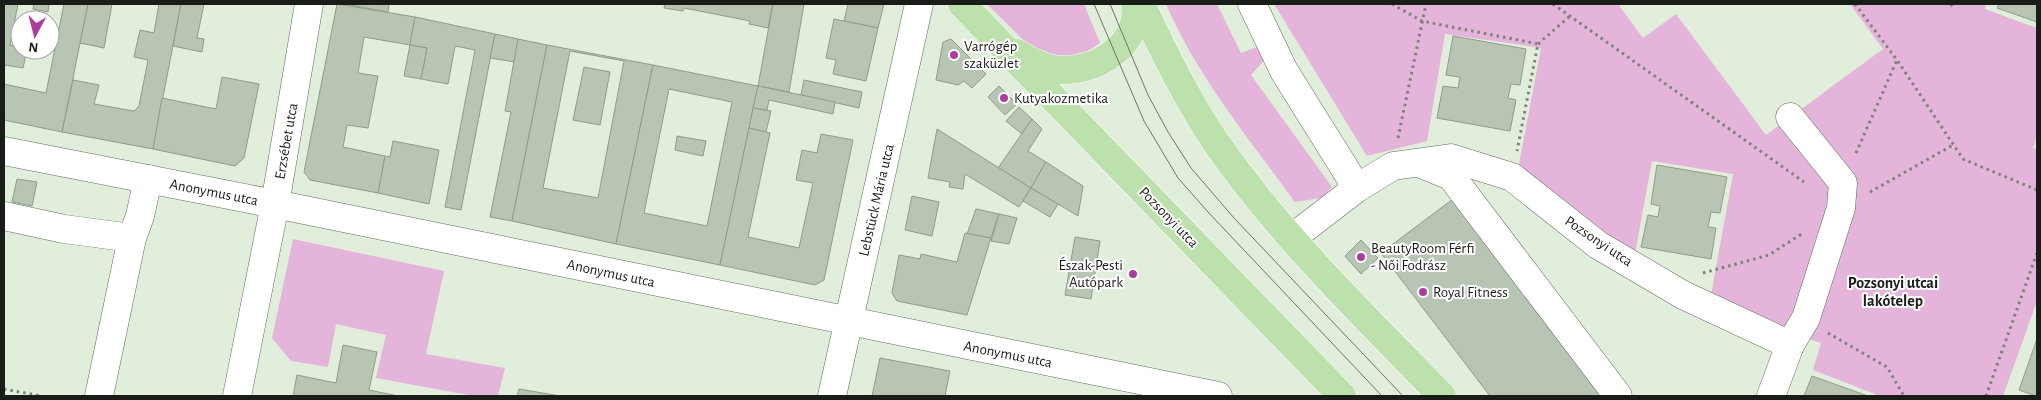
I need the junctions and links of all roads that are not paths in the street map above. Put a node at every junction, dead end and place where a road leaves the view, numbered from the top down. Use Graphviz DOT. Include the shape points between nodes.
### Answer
graph roads {
  1 [pos="310,4"];
  2 [pos="919,4"];
  3 [pos="962,4"];
  4 [pos="1135,4"];
  5 [pos="1141,4"];
  6 [pos="1252,4"];
  7 [pos="995,38"];
  8 [pos="1790,117"];
  9 [pos="4,151"];
  10 [pos="1405,164"];
  11 [pos="148,179"];
  12 [pos="1356,188"];
  13 [pos="275,204"];
  14 [pos="4,216"];
  15 [pos="132,238"];
  16 [pos="1292,238"];
  17 [pos="848,322"];
  18 [pos="1790,345"];
  19 [pos="99,396"];
  20 [pos="237,396"];
  21 [pos="832,396"];
  22 [pos="1218,396"];
  23 [pos="1342,396"];
  24 [pos="1442,396"];
  25 [pos="1618,396"];
  26 [pos="1771,396"];
  1 -- 13 [label="street, Erzsébet utca"];
  2 -- 17 [label="street, Lebstück Mária utca"];
  3 -- 7 [label="main road, Pozsonyi utca"];
  4 -- 7 [label="main road, Pozsonyi utca" via="1135,20 1126,41 1109,56 1087,67 1061,70 1045,67"];
  5 -- 16 [label="main road" via="1164,54 1217,144"];
  6 -- 12 [label="street" via="1284,71"];
  7 -- 23 [label="main road, Pozsonyi utca"];
  8 -- 18 [label="street" via="1842,196 1806,318"];
  9 -- 11 [label="street, Anonymus utca"];
  10 -- 12 [label="street, Pozsonyi utca"];
  10 -- 18 [label="street, Pozsonyi utca" via="1451,158 1512,177 1598,245 1683,294"];
  10 -- 25 [label="street" via="1450,176"];
  11 -- 13 [label="street, Anonymus utca"];
  11 -- 15 [label="street"];
  12 -- 16 [label="street, Pozsonyi utca"];
  13 -- 17 [label="street, Anonymus utca"];
  13 -- 20 [label="street, Erzsébet utca"];
  14 -- 15 [label="street" via="64,229"];
  15 -- 19 [label="street"];
  16 -- 24 [label="main road"];
  17 -- 21 [label="street, Lebstück Mária utca"];
  17 -- 22 [label="street, Anonymus utca"];
  18 -- 26 [label="street"];
}
